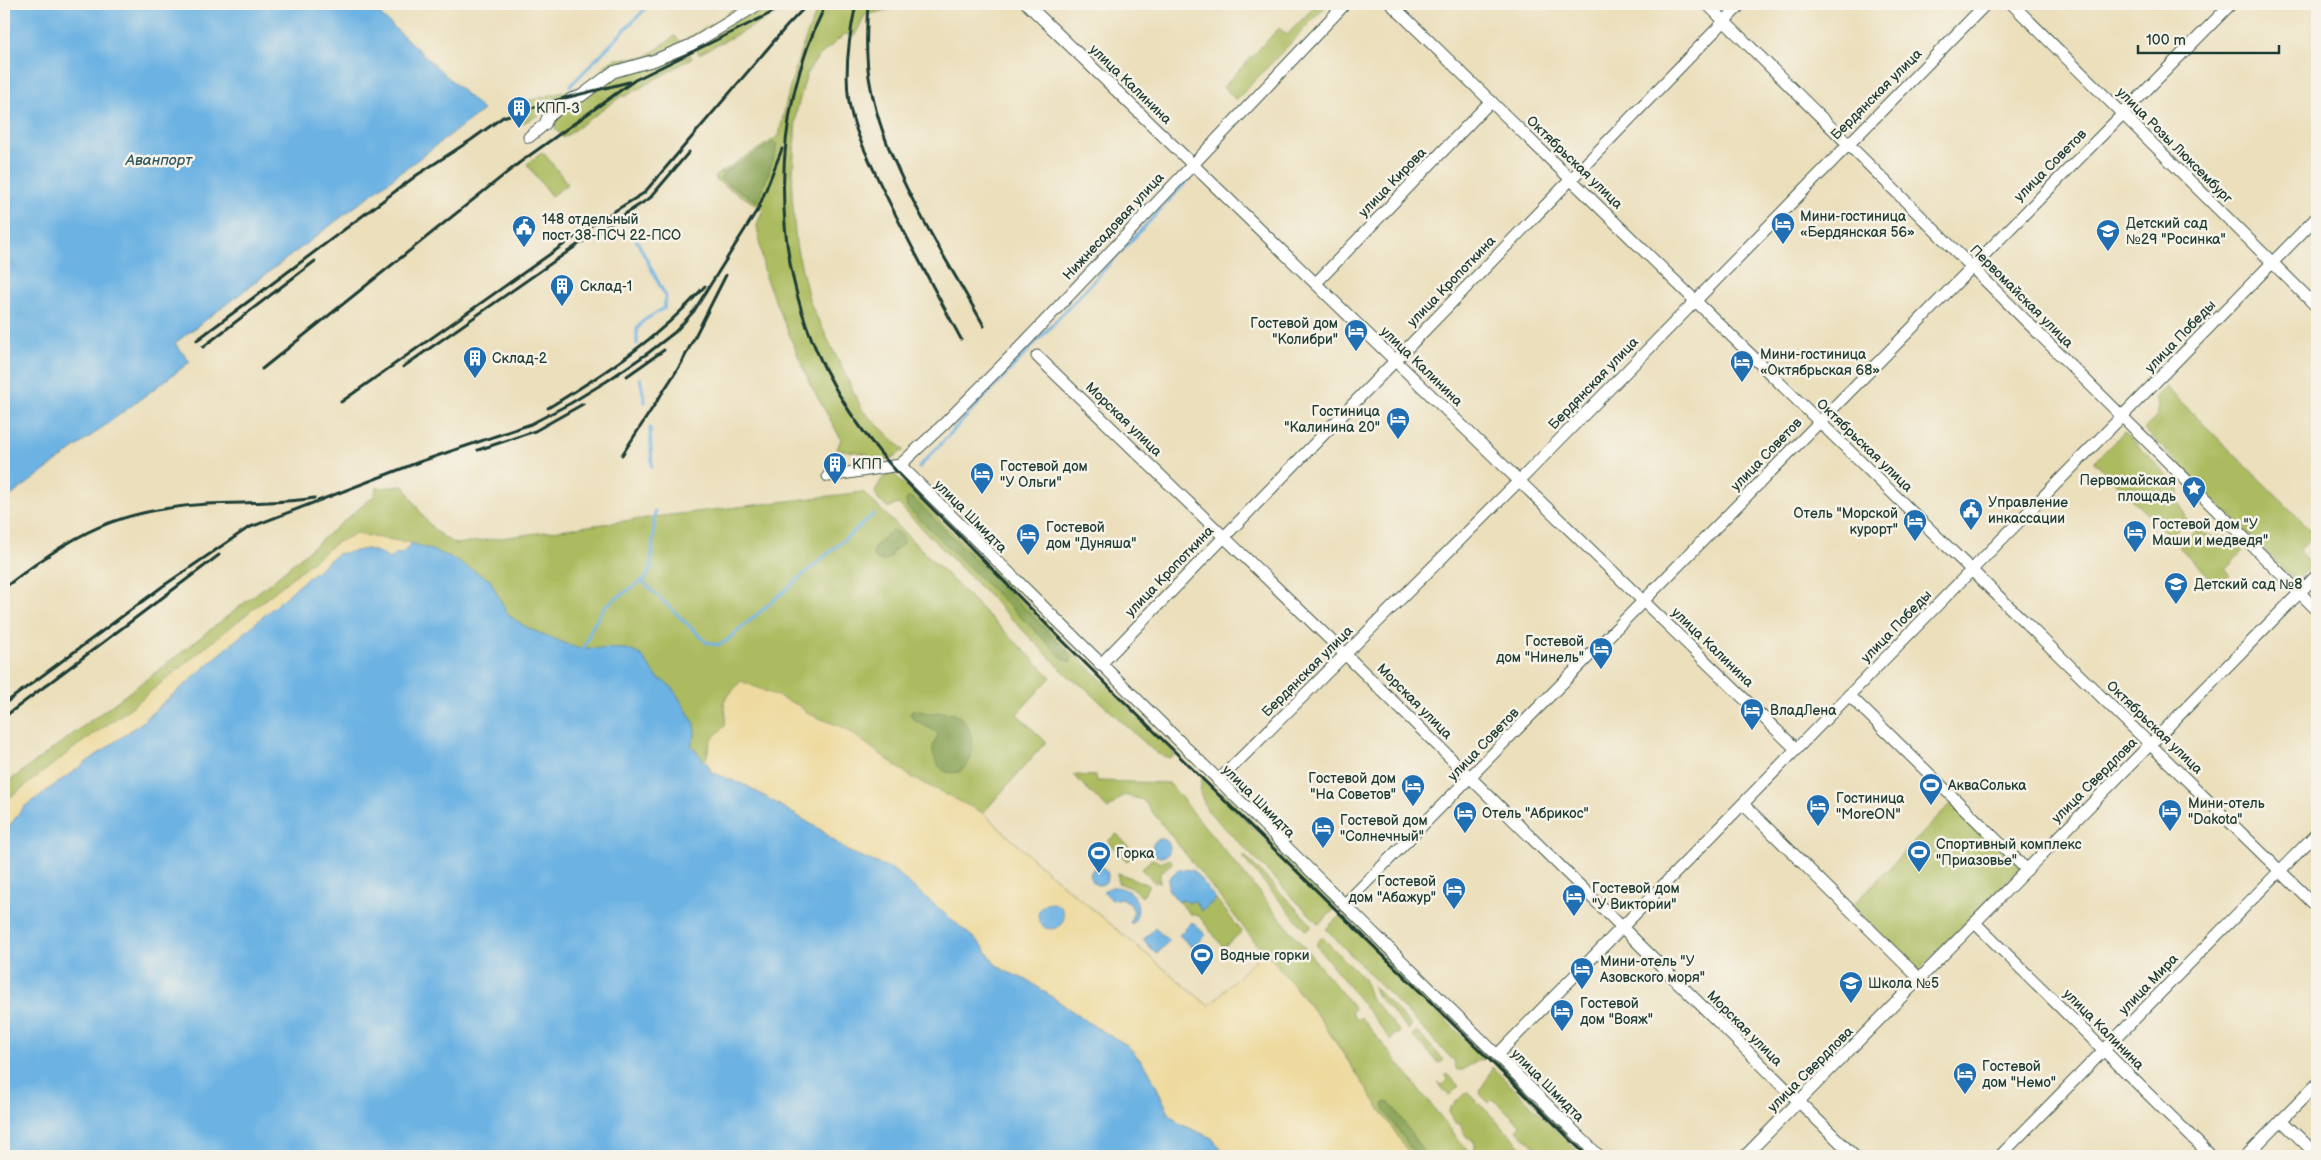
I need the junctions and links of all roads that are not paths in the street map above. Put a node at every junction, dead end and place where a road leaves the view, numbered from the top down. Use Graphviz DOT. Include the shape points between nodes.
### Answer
graph roads {
  1 [pos="759,4"];
  2 [pos="1027,4"];
  3 [pos="1345,4"];
  4 [pos="1391,4"];
  5 [pos="1707,4"];
  6 [pos="1741,4"];
  7 [pos="1986,4"];
  8 [pos="2012,4"];
  9 [pos="2231,4"];
  10 [pos="1724,21"];
  11 [pos="1491,101"];
  12 [pos="2122,114"];
  13 [pos="529,137"];
  14 [pos="1848,144"];
  15 [pos="1192,164"];
  16 [pos="1571,179"];
  17 [pos="2317,217"];
  18 [pos="2272,263"];
  19 [pos="1971,267"];
  20 [pos="1316,283"];
  21 [pos="1695,300"];
  22 [pos="2317,308"];
  23 [pos="1037,356"];
  24 [pos="1395,360"];
  25 [pos="2122,416"];
  26 [pos="1819,421"];
  27 [pos="900,465"];
  28 [pos="828,476"];
  29 [pos="1519,480"];
  30 [pos="1224,536"];
  31 [pos="1972,570"];
  32 [pos="2317,575"];
  33 [pos="2300,593"];
  34 [pos="1644,601"];
  35 [pos="2317,610"];
  36 [pos="1345,654"];
  37 [pos="1100,664"];
  38 [pos="1849,695"];
  39 [pos="2151,744"];
  40 [pos="1796,749"];
  41 [pos="1471,778"];
  42 [pos="1218,781"];
  43 [pos="1743,804"];
  44 [pos="2317,833"];
  45 [pos="2027,870"];
  46 [pos="2280,871"];
  47 [pos="1344,905"];
  48 [pos="2317,907"];
  49 [pos="1975,923"];
  50 [pos="1622,927"];
  51 [pos="1920,979"];
  52 [pos="2104,1050"];
  53 [pos="1496,1055"];
  54 [pos="2317,1084"];
  55 [pos="1798,1102"];
  56 [pos="2281,1120"];
  57 [pos="1599,1156"];
  58 [pos="1745,1156"];
  59 [pos="1854,1156"];
  60 [pos="2000,1156"];
  61 [pos="2211,1156"];
  62 [pos="2246,1156"];
  63 [pos="2317,1156"];
  1 -- 13 [label="street" via="691,45 613,72 548,117 545,124"];
  2 -- 15 [label="street, улица Калинина"];
  3 -- 15 [label="street, Нижнесадовая улица"];
  4 -- 11 [label="street, Октябрьская улица"];
  5 -- 10 [label="street, Первомайская улица"];
  6 -- 10 [label="street, улица Кропоткина"];
  7 -- 14 [label="street, Бердянская улица"];
  8 -- 12 [label="street, улица Розы Люксембург"];
  9 -- 12 [label="street, улица Советов"];
  10 -- 14 [label="street, Первомайская улица"];
  10 -- 16 [label="street, улица Кропоткина"];
  11 -- 16 [label="street, Октябрьская улица"];
  11 -- 20 [label="street, улица Кирова"];
  12 -- 18 [label="street, улица Розы Люксембург"];
  12 -- 19 [label="street, улица Советов"];
  14 -- 19 [label="street, Первомайская улица"];
  14 -- 21 [label="street, Бердянская улица"];
  15 -- 20 [label="street, улица Калинина"];
  15 -- 27 [label="street, Нижнесадовая улица" via="1024,343"];
  16 -- 21 [label="street, Октябрьская улица"];
  16 -- 24 [label="street, улица Кропоткина"];
  17 -- 18 [label="street, улица Победы"];
  18 -- 22 [label="street, улица Розы Люксембург"];
  18 -- 25 [label="street, улица Победы"];
  19 -- 25 [label="street, Первомайская улица"];
  19 -- 26 [label="street, улица Советов"];
  20 -- 24 [label="street, улица Калинина"];
  21 -- 26 [label="street, Октябрьская улица"];
  21 -- 29 [label="street, Бердянская улица"];
  23 -- 30 [label="street, Морская улица"];
  24 -- 29 [label="street, улица Калинина"];
  24 -- 30 [label="street, улица Кропоткина"];
  25 -- 31 [label="street, улица Победы"];
  25 -- 33 [label="street, Первомайская улица"];
  26 -- 31 [label="street, Октябрьская улица"];
  26 -- 34 [label="street, улица Советов"];
  27 -- 28 [label="street"];
  27 -- 37 [label="street, улица Шмидта"];
  29 -- 34 [label="street, улица Калинина"];
  29 -- 36 [label="street, Бердянская улица"];
  30 -- 36 [label="street, Морская улица"];
  30 -- 37 [label="street, улица Кропоткина"];
  31 -- 38 [label="street, улица Победы"];
  31 -- 39 [label="street, Октябрьская улица"];
  32 -- 33 [label="street, улица Свердлова"];
  33 -- 35 [label="street, Первомайская улица"];
  33 -- 39 [label="street, улица Свердлова"];
  34 -- 40 [label="street, улица Калинина"];
  34 -- 41 [label="street, улица Советов"];
  36 -- 41 [label="street, Морская улица"];
  36 -- 42 [label="street, Бердянская улица"];
  37 -- 42 [label="street, улица Шмидта"];
  38 -- 40 [label="street, улица Победы"];
  38 -- 45 [label="street"];
  39 -- 45 [label="street, улица Свердлова"];
  39 -- 46 [label="street, Октябрьская улица"];
  40 -- 43 [label="street, улица Победы"];
  41 -- 47 [label="street, улица Советов"];
  41 -- 50 [label="street, Морская улица"];
  42 -- 47 [label="street, улица Шмидта"];
  43 -- 50 [label="street, улица Победы"];
  43 -- 51 [label="street"];
  44 -- 46 [label="street, улица Мира"];
  45 -- 49 [label="street, улица Свердлова"];
  46 -- 48 [label="street, Октябрьская улица"];
  46 -- 52 [label="street, улица Мира"];
  47 -- 53 [label="street, улица Шмидта"];
  49 -- 51 [label="street, улица Свердлова"];
  49 -- 52 [label="street, улица Калинина"];
  50 -- 53 [label="street, улица Победы"];
  50 -- 55 [label="street, Морская улица"];
  51 -- 55 [label="street, улица Свердлова"];
  52 -- 60 [label="street, улица Мира"];
  52 -- 61 [label="street, улица Калинина"];
  53 -- 57 [label="street, улица Шмидта"];
  54 -- 56 [label="street"];
  55 -- 58 [label="street, улица Свердлова"];
  55 -- 59 [label="street, Морская улица"];
  56 -- 62 [label="street"];
  56 -- 63 [label="street"];
}
